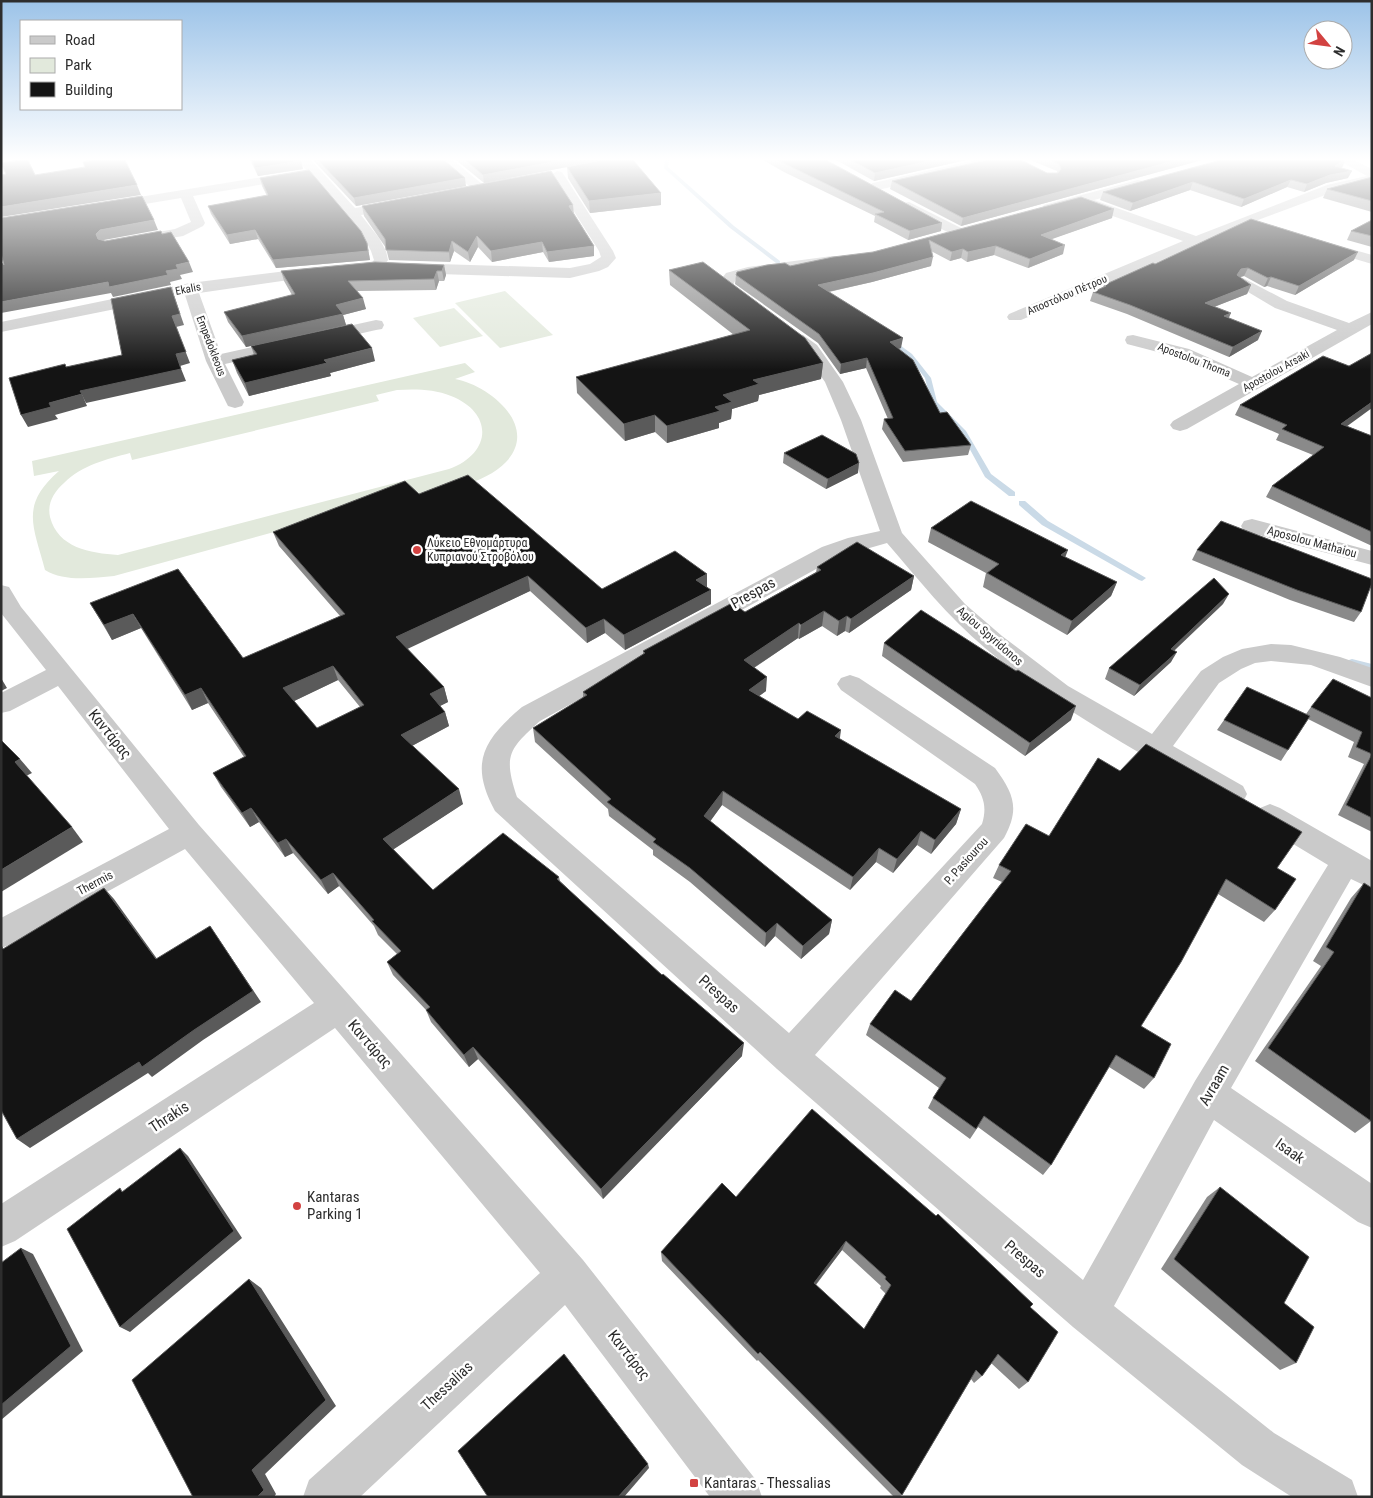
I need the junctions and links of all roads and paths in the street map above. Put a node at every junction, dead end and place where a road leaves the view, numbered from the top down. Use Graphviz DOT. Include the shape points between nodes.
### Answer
graph roads {
  1 [pos="188,230"];
  2 [pos="364,230"];
  3 [pos="591,230"];
  4 [pos="961,230"];
  5 [pos="1165,230"];
  6 [pos="1220,230"];
  7 [pos="942,237"];
  8 [pos="1194,240"];
  9 [pos="1308,240"];
  10 [pos="119,243"];
  11 [pos="842,258"];
  12 [pos="1372,260"];
  13 [pos="377,266"];
  14 [pos="359,268"];
  15 [pos="331,271"];
  16 [pos="1243,284"];
  17 [pos="190,288"];
  18 [pos="1015,317"];
  19 [pos="1372,317"];
  20 [pos="376,325"];
  21 [pos="1,327"];
  22 [pos="1350,329"];
  23 [pos="1133,340"];
  24 [pos="215,361"];
  25 [pos="1253,384"];
  26 [pos="236,402"];
  27 [pos="1180,424"];
  28 [pos="1252,526"];
  29 [pos="892,535"];
  30 [pos="1372,558"];
  31 [pos="5,606"];
  32 [pos="62,673"];
  33 [pos="1372,678"];
  34 [pos="850,684"];
  35 [pos="1,704"];
  36 [pos="1156,748"];
  37 [pos="189,833"];
  38 [pos="1359,868"];
  39 [pos="1,934"];
  40 [pos="337,1007"];
  41 [pos="790,1058"];
  42 [pos="1208,1094"];
  43 [pos="1372,1208"];
  44 [pos="1,1227"];
  45 [pos="568,1275"];
  46 [pos="1088,1312"];
  47 [pos="326,1497"];
  48 [pos="739,1497"];
  49 [pos="1335,1497"];
  1 -- 10 [label="street"];
  2 -- 13 [label="street" via="380,252 381,260"];
  3 -- 13 [label="street" via="609,258 587,270 555,273"];
  4 -- 7 [label="street" via="963,231"];
  5 -- 8 [label="street"];
  6 -- 8 [label="street, Αποστόλου Πέτρου"];
  8 -- 18 [label="street, Αποστόλου Πέτρου"];
  9 -- 12 [label="street"];
  11 -- 29 [label="street, Agiou Spyridonos" via="753,270 731,276 724,286 811,349 834,382"];
  13 -- 14 [label="street"];
  15 -- 17 [label="street, Ekalis"];
  16 -- 22 [label="street" via="1273,301"];
  17 -- 21 [label="street, Ekalis"];
  17 -- 24 [label="street, Empedokleous"];
  19 -- 22 [label="street, Apostolou Arsaki"];
  20 -- 24 [label="street"];
  22 -- 25 [label="street, Apostolou Arsaki"];
  23 -- 25 [label="street, Apostolou Thoma" via="1182,354"];
  24 -- 26 [label="street, Empedokleous"];
  25 -- 27 [label="street, Apostolou Arsaki"];
  28 -- 30 [label="street, Aposolou Mathaiou"];
  29 -- 36 [label="street, Agiou Spyridonos" via="956,609 993,642 1059,692"];
  29 -- 41 [label="street, Prespas" via="830,552 531,714 499,745 496,752 495,775 505,804"];
  31 -- 32 [label="street, Καντάρας"];
  32 -- 35 [label="street"];
  32 -- 37 [label="street, Καντάρας"];
  33 -- 36 [label="street" via="1332,661 1302,654 1277,651 1243,657 1211,676"];
  34 -- 41 [label="street, P. Pasiourou" via="985,776 996,790 1000,802 999,818 994,830"];
  36 -- 38 [label="street, Agiou Spyridonos"];
  37 -- 39 [label="street, Thermis"];
  37 -- 40 [label="street, Καντάρας"];
  38 -- 42 [label="street, Avraam"];
  40 -- 44 [label="street, Thrakis"];
  40 -- 45 [label="street, Καντάρας"];
  41 -- 46 [label="street, Prespas"];
  42 -- 43 [label="street, Isaak"];
  42 -- 46 [label="street, Avraam"];
  45 -- 47 [label="street, Thessalias"];
  45 -- 48 [label="street, Καντάρας"];
  46 -- 49 [label="street, Prespas" via="1258,1449"];
}
